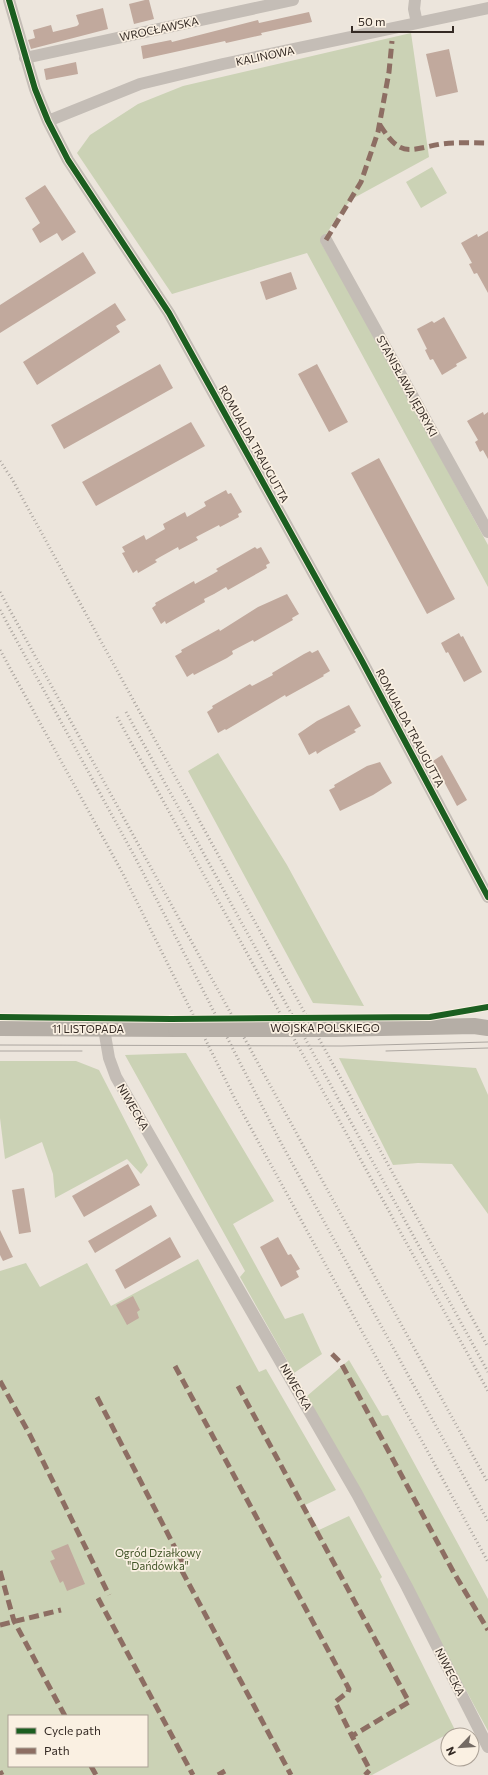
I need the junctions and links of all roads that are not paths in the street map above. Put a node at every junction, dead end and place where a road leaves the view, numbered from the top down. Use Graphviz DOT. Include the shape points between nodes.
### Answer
graph roads {
  1 [pos="9,0"];
  2 [pos="294,0"];
  3 [pos="415,0"];
  4 [pos="488,8"];
  5 [pos="417,23"];
  6 [pos="25,58"];
  7 [pos="48,121"];
  8 [pos="326,240"];
  9 [pos="488,532"];
  10 [pos="488,897"];
  11 [pos="483,1024"];
  12 [pos="0,1028"];
  13 [pos="104,1029"];
  14 [pos="176,1029"];
  15 [pos="488,1747"];
  1 -- 6 [label="street, ROMUALDA TRAUGUTTA"];
  2 -- 6 [label="street, WROCŁAWSKA"];
  3 -- 5 [label="street"];
  4 -- 5 [label="street, KALINOWA"];
  5 -- 7 [label="street, KALINOWA" via="140,84"];
  6 -- 7 [label="street, ROMUALDA TRAUGUTTA"];
  7 -- 10 [label="street, ROMUALDA TRAUGUTTA" via="68,160 169,313 362,661"];
  8 -- 9 [label="street, STANISŁAWA JĘDRYKI"];
  11 -- 14 [label="main road, WOJSKA POLSKIEGO, bridge" via="334,1029"];
  12 -- 13 [label="main road, 11 LISTOPADA"];
  13 -- 14 [label="main road, 11 LISTOPADA"];
  13 -- 15 [label="street, NIWECKA" via="109,1058 116,1077 357,1494 408,1587"];
}
